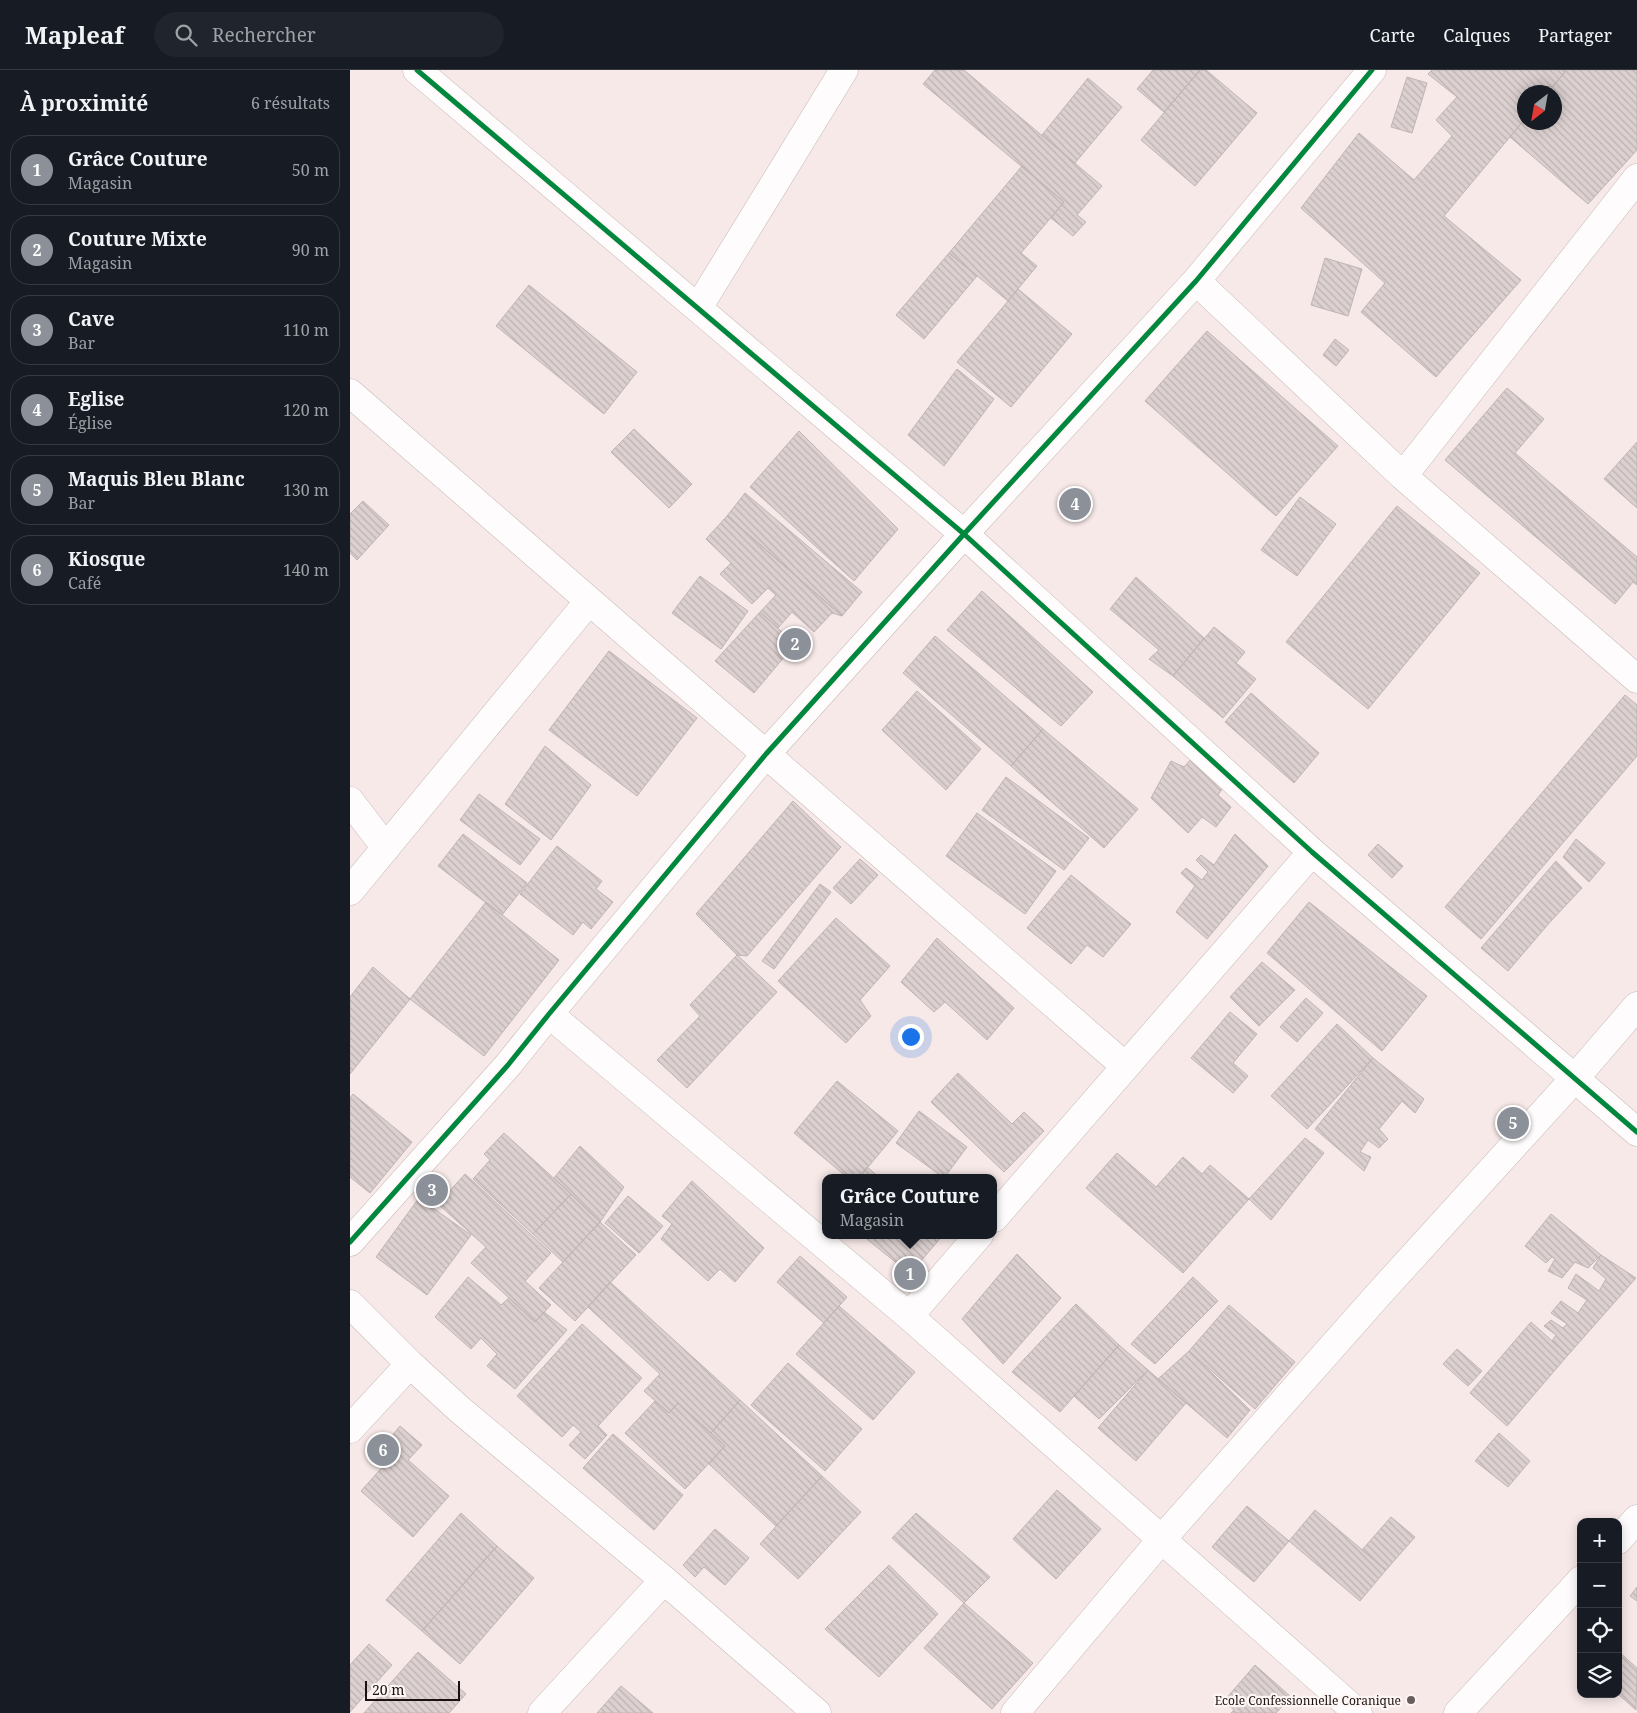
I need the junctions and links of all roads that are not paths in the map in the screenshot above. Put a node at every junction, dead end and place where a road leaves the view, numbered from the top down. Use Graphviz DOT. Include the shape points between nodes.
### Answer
graph roads {
  1 [pos="417,70"];
  2 [pos="844,70"];
  3 [pos="1372,70"];
  4 [pos="1637,178"];
  5 [pos="1196,281"];
  6 [pos="698,308"];
  7 [pos="350,393"];
  8 [pos="1403,476"];
  9 [pos="964,534"];
  10 [pos="589,601"];
  11 [pos="1637,679"];
  12 [pos="766,754"];
  13 [pos="350,801"];
  14 [pos="386,848"];
  15 [pos="1312,852"];
  16 [pos="350,891"];
  17 [pos="1637,1006"];
  18 [pos="549,1014"];
  19 [pos="1125,1066"];
  20 [pos="1574,1078"];
  21 [pos="1637,1132"];
  22 [pos="997,1215"];
  23 [pos="976,1239"];
  24 [pos="350,1242"];
  25 [pos="350,1304"];
  26 [pos="910,1316"];
  27 [pos="410,1364"];
  28 [pos="350,1429"];
  29 [pos="1637,1520"];
  30 [pos="1622,1536"];
  31 [pos="1161,1540"];
  32 [pos="664,1580"];
  33 [pos="1577,1584"];
  34 [pos="542,1713"];
  35 [pos="817,1713"];
  36 [pos="1015,1713"];
  37 [pos="1358,1713"];
  38 [pos="1458,1713"];
  1 -- 6 [label="street"];
  2 -- 6 [label="street"];
  3 -- 5 [label="street"];
  4 -- 8 [label="street"];
  5 -- 8 [label="street"];
  5 -- 9 [label="street"];
  6 -- 9 [label="street"];
  7 -- 10 [label="street"];
  8 -- 11 [label="street"];
  9 -- 12 [label="street"];
  9 -- 15 [label="street"];
  10 -- 12 [label="street"];
  10 -- 14 [label="street"];
  12 -- 18 [label="street"];
  12 -- 19 [label="street"];
  13 -- 14 [label="street"];
  14 -- 16 [label="street"];
  15 -- 19 [label="street"];
  15 -- 20 [label="street"];
  17 -- 20 [label="street"];
  18 -- 24 [label="street" via="508,1065"];
  18 -- 26 [label="street"];
  19 -- 22 [label="street"];
  20 -- 21 [label="street"];
  20 -- 31 [label="street"];
  23 -- 26 [label="street"];
  25 -- 27 [label="street"];
  26 -- 31 [label="street"];
  27 -- 28 [label="street"];
  27 -- 32 [label="street" via="459,1409"];
  29 -- 30 [label="street"];
  31 -- 36 [label="street"];
  31 -- 37 [label="street"];
  32 -- 34 [label="street"];
  32 -- 35 [label="street"];
  33 -- 38 [label="street"];
}
